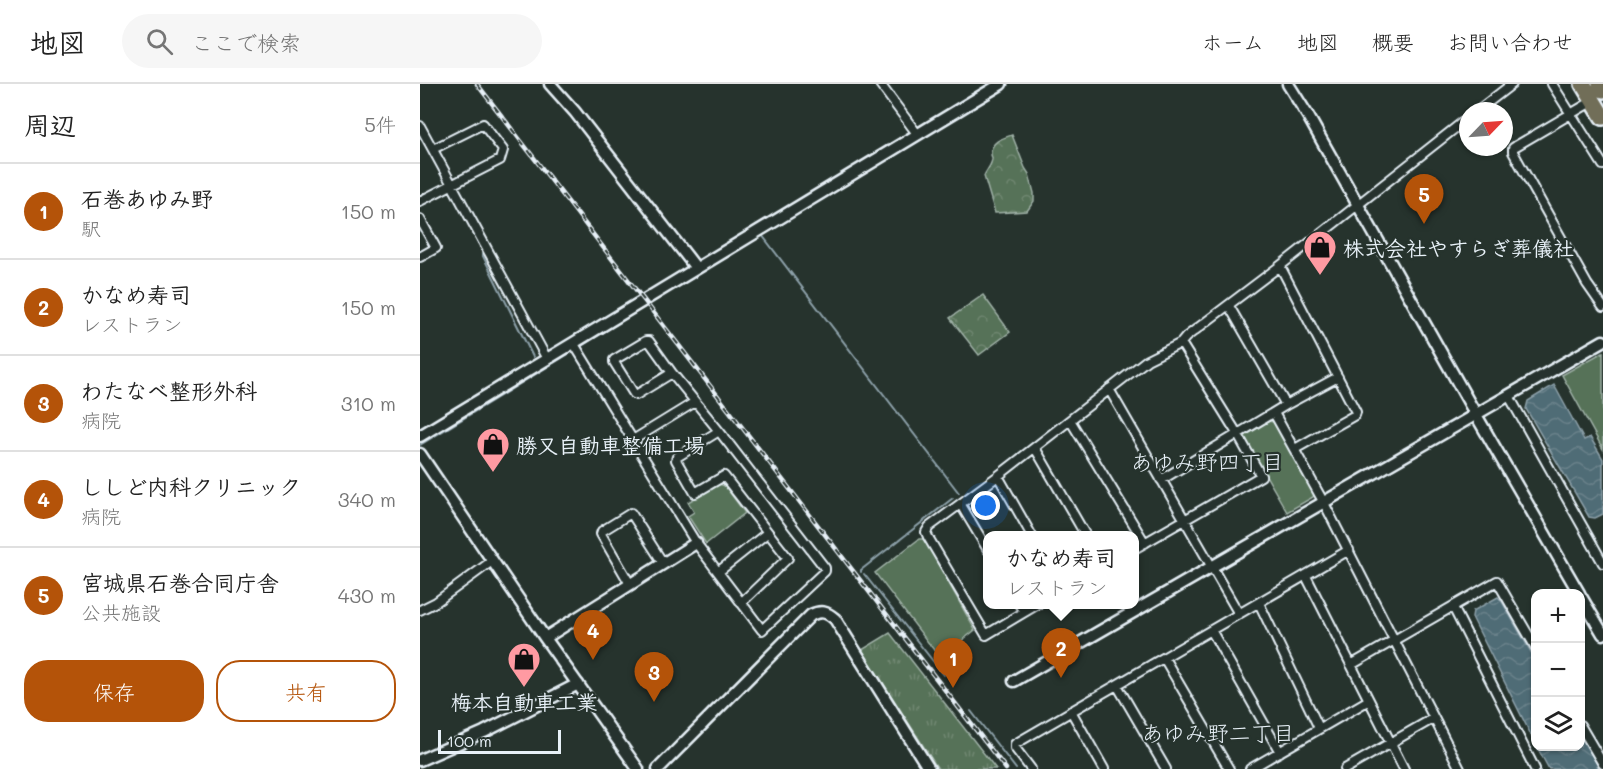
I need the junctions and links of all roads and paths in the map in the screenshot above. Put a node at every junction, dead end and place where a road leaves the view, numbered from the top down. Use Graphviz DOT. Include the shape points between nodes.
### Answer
graph roads {
  1 [pos="550,84"];
  2 [pos="880,84"];
  3 [pos="1001,84"];
  4 [pos="1288,84"];
  5 [pos="1512,84"];
  6 [pos="1552,84"];
  7 [pos="1583,84"];
  8 [pos="1600,84"];
  9 [pos="1603,90"];
  10 [pos="1489,102"];
  11 [pos="1586,105"];
  12 [pos="1571,114"];
  13 [pos="1603,117"];
  14 [pos="1459,125"];
  15 [pos="420,126"];
  16 [pos="918,135"];
  17 [pos="433,149"];
  18 [pos="1603,165"];
  19 [pos="452,184"];
  20 [pos="420,201"];
  21 [pos="1358,205"];
  22 [pos="420,219"];
  23 [pos="420,257"];
  24 [pos="1281,266"];
  25 [pos="696,268"];
  26 [pos="1229,306"];
  27 [pos="1603,307"];
  28 [pos="1603,341"];
  29 [pos="1181,343"];
  30 [pos="574,344"];
  31 [pos="547,359"];
  32 [pos="672,374"];
  33 [pos="1338,377"];
  34 [pos="1109,389"];
  35 [pos="1509,396"];
  36 [pos="695,402"];
  37 [pos="1286,405"];
  38 [pos="1274,413"];
  39 [pos="1476,414"];
  40 [pos="1070,420"];
  41 [pos="719,431"];
  42 [pos="1238,435"];
  43 [pos="420,436"];
  44 [pos="633,440"];
  45 [pos="1035,448"];
  46 [pos="1294,449"];
  47 [pos="420,454"];
  48 [pos="998,476"];
  49 [pos="1161,480"];
  50 [pos="1324,503"];
  51 [pos="961,505"];
  52 [pos="1185,519"];
  53 [pos="1029,531"];
  54 [pos="1083,531"];
  55 [pos="1138,531"];
  56 [pos="767,533"];
  57 [pos="1139,533"];
  58 [pos="696,543"];
  59 [pos="983,543"];
  60 [pos="1145,543"];
  61 [pos="1139,546"];
  62 [pos="1349,550"];
  63 [pos="492,561"];
  64 [pos="663,563"];
  65 [pos="1603,563"];
  66 [pos="1212,567"];
  67 [pos="718,572"];
  68 [pos="1306,576"];
  69 [pos="630,584"];
  70 [pos="1577,589"];
  71 [pos="741,603"];
  72 [pos="1259,603"];
  73 [pos="1585,603"];
  74 [pos="1453,607"];
  75 [pos="1022,609"];
  76 [pos="1029,609"];
  77 [pos="420,610"];
  78 [pos="1024,612"];
  79 [pos="1239,614"];
  80 [pos="1211,630"];
  81 [pos="1603,634"];
  82 [pos="545,638"];
  83 [pos="1395,640"];
  84 [pos="1533,643"];
  85 [pos="1164,658"];
  86 [pos="1351,665"];
  87 [pos="1014,681"];
  88 [pos="578,684"];
  89 [pos="1117,685"];
  90 [pos="1369,700"];
  91 [pos="1071,711"];
  92 [pos="1434,718"];
  93 [pos="1319,728"];
  94 [pos="1585,732"];
  95 [pos="1390,743"];
  96 [pos="1280,752"];
  97 [pos="420,760"];
  98 [pos="1603,764"];
  99 [pos="638,769"];
  100 [pos="658,769"];
  101 [pos="929,769"];
  102 [pos="1031,769"];
  103 [pos="1104,769"];
  104 [pos="1166,769"];
  105 [pos="1228,769"];
  106 [pos="1250,769"];
  107 [pos="1345,769"];
  108 [pos="1404,769"];
  109 [pos="1460,769"];
  110 [pos="1535,769"];
  1 -- 25 [label="street"];
  2 -- 16 [label="street"];
  3 -- 16 [label="street"];
  4 -- 21 [label="street"];
  5 -- 10 [label="street"];
  6 -- 12 [label="street"];
  7 -- 13 [label="highway"];
  8 -- 9 [label="highway"];
  11 -- 12 [label="street"];
  12 -- 18 [label="street"];
  12 -- 27 [label="street" via="1516,146 1513,152"];
  14 -- 21 [label="street"];
  15 -- 17 [label="street"];
  16 -- 25 [label="street"];
  17 -- 19 [label="street"];
  17 -- 19 [label="street" via="483,124 503,150 500,160"];
  19 -- 20 [label="street"];
  19 -- 31 [label="street"];
  21 -- 24 [label="street"];
  21 -- 39 [label="street"];
  22 -- 23 [label="street" via="436,248"];
  24 -- 26 [label="street"];
  24 -- 33 [label="street"];
  25 -- 30 [label="street"];
  26 -- 29 [label="street"];
  26 -- 37 [label="street"];
  28 -- 35 [label="street"];
  29 -- 34 [label="street" via="1147,360"];
  29 -- 42 [label="street"];
  30 -- 31 [label="street"];
  30 -- 44 [label="street"];
  31 -- 43 [label="street"];
  32 -- 32 [label="street" via="649,341 614,360 636,395"];
  32 -- 36 [label="street"];
  33 -- 37 [label="street"];
  33 -- 46 [label="street" via="1356,412"];
  34 -- 40 [label="street"];
  34 -- 49 [label="street"];
  35 -- 39 [label="street"];
  35 -- 65 [label="street"];
  36 -- 41 [label="street"];
  36 -- 44 [label="street"];
  37 -- 38 [label="street"];
  38 -- 42 [label="street"];
  38 -- 46 [label="street"];
  39 -- 50 [label="street"];
  39 -- 70 [label="street"];
  40 -- 45 [label="street"];
  40 -- 55 [label="street"];
  41 -- 56 [label="street" via="676,460 695,492 724,476"];
  41 -- 71 [label="street" via="825,568 762,630"];
  42 -- 49 [label="street"];
  42 -- 52 [label="street" via="1261,476"];
  44 -- 58 [label="street"];
  45 -- 48 [label="street"];
  45 -- 54 [label="street"];
  46 -- 50 [label="street"];
  47 -- 63 [label="street"];
  48 -- 51 [label="street"];
  48 -- 53 [label="street"];
  49 -- 52 [label="street"];
  50 -- 62 [label="street"];
  50 -- 66 [label="street"];
  51 -- 59 [label="street"];
  51 -- 78 [label="street" via="929,527 926,532 934,547 986,634"];
  52 -- 60 [label="street"];
  52 -- 66 [label="street"];
  56 -- 67 [label="street"];
  56 -- 71 [label="street" via="788,558"];
  57 -- 60 [label="street"];
  58 -- 64 [label="street"];
  58 -- 67 [label="street"];
  60 -- 61 [label="street"];
  62 -- 68 [label="street"];
  62 -- 83 [label="street"];
  63 -- 77 [label="street"];
  63 -- 82 [label="street"];
  64 -- 69 [label="street"];
  64 -- 69 [label="street" via="631,513 602,531"];
  66 -- 79 [label="street"];
  66 -- 87 [label="street"];
  67 -- 71 [label="street"];
  68 -- 72 [label="street"];
  68 -- 86 [label="street"];
  69 -- 82 [label="street"];
  72 -- 79 [label="street"];
  72 -- 93 [label="street"];
  73 -- 81 [label="street"];
  74 -- 83 [label="street"];
  74 -- 84 [label="street" via="1497,581"];
  74 -- 110 [label="street"];
  75 -- 78 [label="street"];
  76 -- 78 [label="street"];
  79 -- 80 [label="street"];
  80 -- 85 [label="street"];
  80 -- 96 [label="street"];
  82 -- 88 [label="street"];
  83 -- 86 [label="street"];
  83 -- 92 [label="street"];
  85 -- 89 [label="street"];
  85 -- 105 [label="street"];
  86 -- 90 [label="street"];
  88 -- 97 [label="street"];
  88 -- 99 [label="street"];
  89 -- 91 [label="street"];
  89 -- 104 [label="street"];
  90 -- 93 [label="street"];
  90 -- 95 [label="street"];
  91 -- 102 [label="street" via="1016,744"];
  91 -- 103 [label="street"];
  92 -- 95 [label="street"];
  92 -- 109 [label="street"];
  93 -- 96 [label="street"];
  94 -- 98 [label="street"];
  95 -- 107 [label="street"];
  95 -- 108 [label="street"];
  96 -- 106 [label="street"];
  100 -- 101 [label="street" via="812,615 823,612 835,619"];
}
